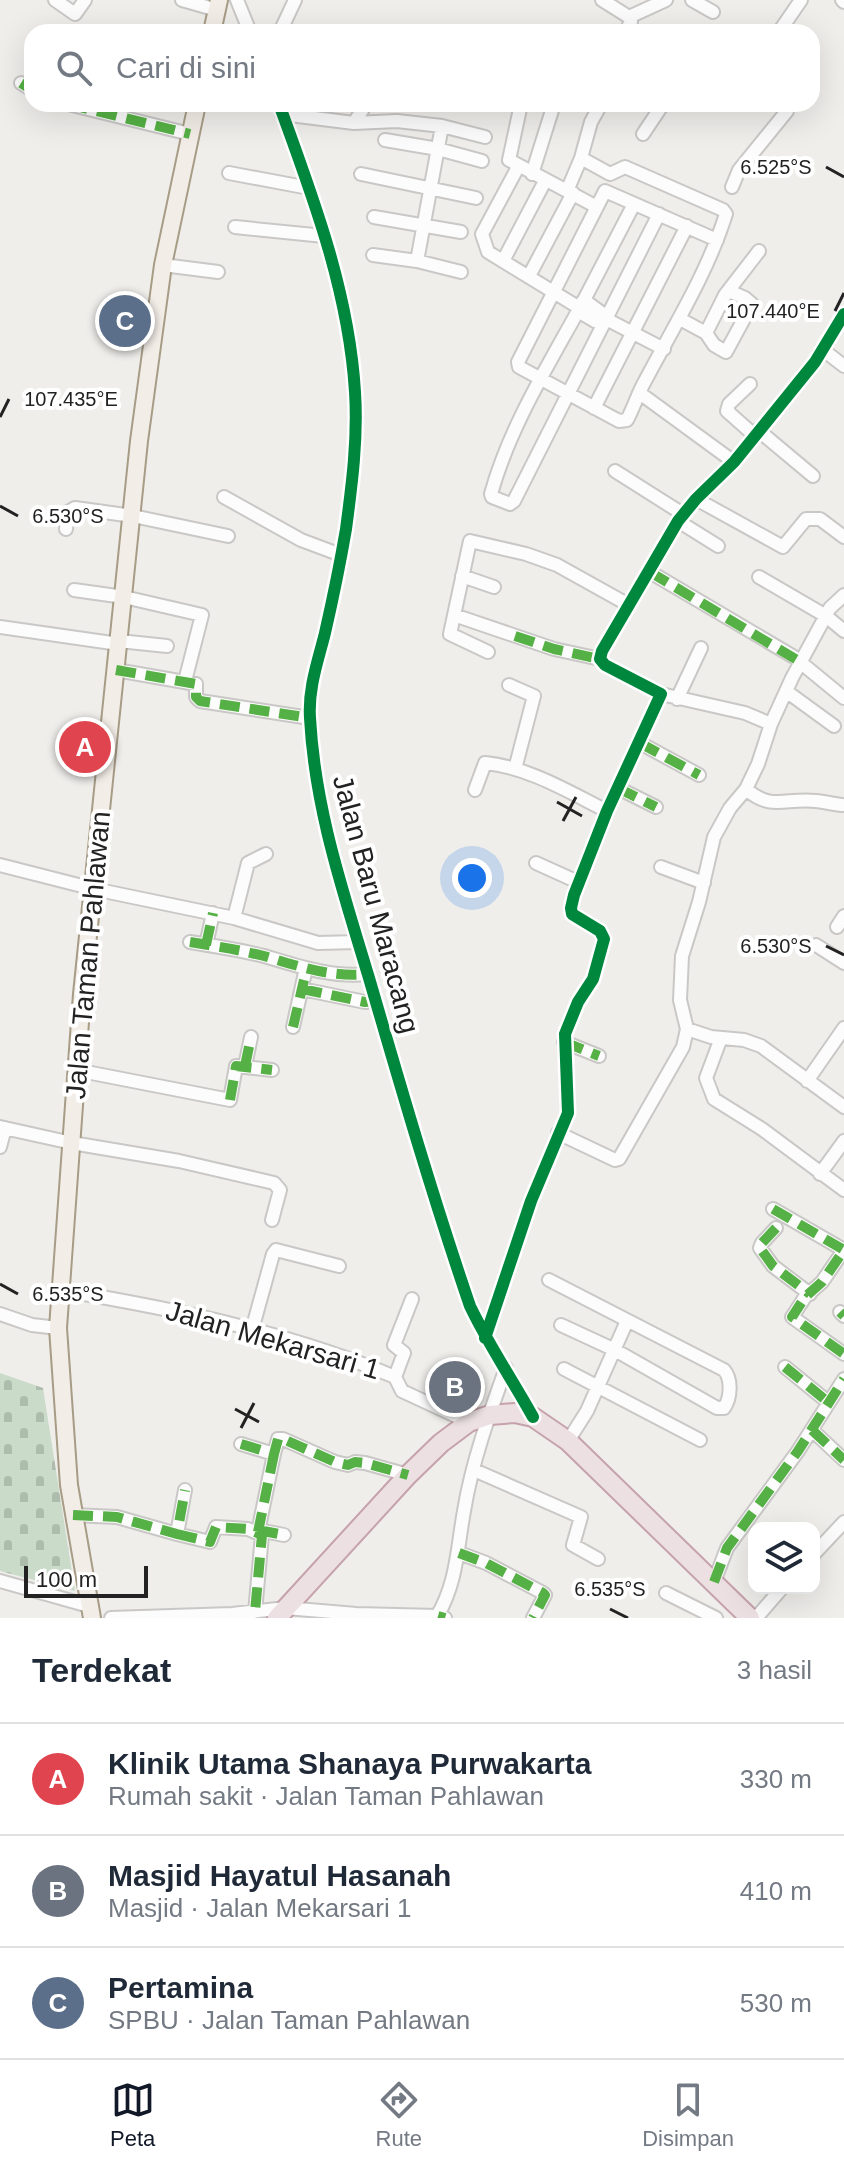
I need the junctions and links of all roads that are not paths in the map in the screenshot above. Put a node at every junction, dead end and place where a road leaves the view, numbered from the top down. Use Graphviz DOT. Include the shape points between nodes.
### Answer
graph roads {
  1 [pos="55,0"];
  2 [pos="85,0"];
  3 [pos="182,0"];
  4 [pos="237,0"];
  5 [pos="295,0"];
  6 [pos="602,0"];
  7 [pos="666,0"];
  8 [pos="692,0"];
  9 [pos="801,0"];
  10 [pos="218,5"];
  11 [pos="713,12"];
  12 [pos="629,17"];
  13 [pos="247,24"];
  14 [pos="284,24"];
  15 [pos="630,24"];
  16 [pos="784,24"];
  17 [pos="101,112"];
  18 [pos="195,112"];
  19 [pos="282,112"];
  20 [pos="297,112"];
  21 [pos="361,112"];
  22 [pos="519,112"];
  23 [pos="551,112"];
  24 [pos="597,112"];
  25 [pos="658,112"];
  26 [pos="786,112"];
  27 [pos="354,123"];
  28 [pos="442,126"];
  29 [pos="190,134"];
  30 [pos="643,134"];
  31 [pos="485,137"];
  32 [pos="385,140"];
  33 [pos="438,149"];
  34 [pos="581,158"];
  35 [pos="482,161"];
  36 [pos="518,167"];
  37 [pos="229,173"];
  38 [pos="361,174"];
  39 [pos="532,174"];
  40 [pos="545,181"];
  41 [pos="430,187"];
  42 [pos="732,187"];
  43 [pos="309,188"];
  44 [pos="570,192"];
  45 [pos="476,198"];
  46 [pos="634,204"];
  47 [pos="597,207"];
  48 [pos="659,214"];
  49 [pos="374,217"];
  50 [pos="423,224"];
  51 [pos="687,226"];
  52 [pos="235,227"];
  53 [pos="461,232"];
  54 [pos="324,236"];
  55 [pos="717,240"];
  56 [pos="759,251"];
  57 [pos="373,255"];
  58 [pos="417,261"];
  59 [pos="503,261"];
  60 [pos="163,265"];
  61 [pos="218,272"];
  62 [pos="461,272"];
  63 [pos="529,276"];
  64 [pos="554,291"];
  65 [pos="729,291"];
  66 [pos="580,306"];
  67 [pos="844,314"];
  68 [pos="604,319"];
  69 [pos="680,319"];
  70 [pos="706,333"];
  71 [pos="632,334"];
  72 [pos="664,349"];
  73 [pos="822,349"];
  74 [pos="844,366"];
  75 [pos="541,379"];
  76 [pos="750,384"];
  77 [pos="567,394"];
  78 [pos="641,394"];
  79 [pos="594,408"];
  80 [pos="756,432"];
  81 [pos="734,462"];
  82 [pos="615,471"];
  83 [pos="813,476"];
  84 [pos="224,497"];
  85 [pos="696,499"];
  86 [pos="133,516"];
  87 [pos="680,518"];
  88 [pos="66,529"];
  89 [pos="228,536"];
  90 [pos="844,537"];
  91 [pos="718,546"];
  92 [pos="341,555"];
  93 [pos="650,572"];
  94 [pos="462,576"];
  95 [pos="759,577"];
  96 [pos="494,587"];
  97 [pos="74,590"];
  98 [pos="844,595"];
  99 [pos="124,597"];
  100 [pos="627,604"];
  101 [pos="454,615"];
  102 [pos="826,616"];
  103 [pos="0,627"];
  104 [pos="844,631"];
  105 [pos="119,642"];
  106 [pos="167,646"];
  107 [pos="701,648"];
  108 [pos="488,652"];
  109 [pos="600,659"];
  110 [pos="802,663"];
  111 [pos="116,670"];
  112 [pos="185,681"];
  113 [pos="509,685"];
  114 [pos="786,691"];
  115 [pos="661,694"];
  116 [pos="844,698"];
  117 [pos="677,699"];
  118 [pos="310,718"];
  119 [pos="771,724"];
  120 [pos="834,726"];
  121 [pos="640,743"];
  122 [pos="515,769"];
  123 [pos="699,775"];
  124 [pos="618,788"];
  125 [pos="746,789"];
  126 [pos="475,790"];
  127 [pos="842,805"];
  128 [pos="656,807"];
  129 [pos="607,811"];
  130 [pos="266,854"];
  131 [pos="536,863"];
  132 [pos="0,865"];
  133 [pos="661,867"];
  134 [pos="578,882"];
  135 [pos="704,883"];
  136 [pos="94,889"];
  137 [pos="213,913"];
  138 [pos="234,918"];
  139 [pos="190,942"];
  140 [pos="358,942"];
  141 [pos="206,945"];
  142 [pos="816,945"];
  143 [pos="844,963"];
  144 [pos="306,968"];
  145 [pos="367,974"];
  146 [pos="302,989"];
  147 [pos="376,1001"];
  148 [pos="293,1027"];
  149 [pos="844,1028"];
  150 [pos="687,1029"];
  151 [pos="251,1037"];
  152 [pos="721,1038"];
  153 [pos="564,1042"];
  154 [pos="599,1056"];
  155 [pos="245,1066"];
  156 [pos="76,1070"];
  157 [pos="272,1070"];
  158 [pos="807,1081"];
  159 [pos="844,1107"];
  160 [pos="3,1127"];
  161 [pos="558,1133"];
  162 [pos="844,1141"];
  163 [pos="72,1143"];
  164 [pos="0,1147"];
  165 [pos="820,1174"];
  166 [pos="844,1190"];
  167 [pos="773,1209"];
  168 [pos="272,1220"];
  169 [pos="776,1228"];
  170 [pos="339,1266"];
  171 [pos="549,1280"];
  172 [pos="61,1290"];
  173 [pos="810,1294"];
  174 [pos="412,1299"];
  175 [pos="0,1314"];
  176 [pos="627,1321"];
  177 [pos="561,1325"];
  178 [pos="58,1328"];
  179 [pos="252,1330"];
  180 [pos="485,1338"];
  181 [pos="615,1350"];
  182 [pos="844,1354"];
  183 [pos="785,1367"];
  184 [pos="506,1368"];
  185 [pos="564,1369"];
  186 [pos="395,1377"];
  187 [pos="844,1379"];
  188 [pos="597,1387"];
  189 [pos="828,1402"];
  190 [pos="490,1415"];
  191 [pos="533,1417"];
  192 [pos="469,1422"];
  193 [pos="812,1430"];
  194 [pos="700,1440"];
  195 [pos="568,1441"];
  196 [pos="241,1444"];
  197 [pos="274,1454"];
  198 [pos="844,1460"];
  199 [pos="474,1470"];
  200 [pos="408,1475"];
  201 [pos="185,1490"];
  202 [pos="73,1515"];
  203 [pos="844,1522"];
  204 [pos="258,1531"];
  205 [pos="177,1534"];
  206 [pos="284,1535"];
  207 [pos="820,1548"];
  208 [pos="459,1553"];
  209 [pos="598,1559"];
  210 [pos="0,1581"];
  211 [pos="714,1582"];
  212 [pos="666,1593"];
  213 [pos="775,1594"];
  214 [pos="91,1612"];
  215 [pos="255,1612"];
  216 [pos="281,1613"];
  217 [pos="439,1617"];
  218 [pos="748,1617"];
  219 [pos="111,1618"];
  220 [pos="533,1618"];
  221 [pos="716,1618"];
  1 -- 2 [label="street" via="75,14"];
  3 -- 10 [label="street"];
  4 -- 13 [label="street"];
  5 -- 14 [label="street"];
  6 -- 12 [label="street"];
  7 -- 12 [label="street"];
  8 -- 11 [label="street"];
  9 -- 16 [label="street"];
  12 -- 15 [label="street"];
  17 -- 29 [label="street"];
  18 -- 29 [label="main road, Jalan Taman Pahlawan"];
  19 -- 43 [label="street, Jalan Baru Maracang"];
  20 -- 27 [label="street"];
  21 -- 27 [label="street"];
  22 -- 36 [label="street" via="508,157"];
  23 -- 39 [label="street"];
  24 -- 34 [label="street"];
  25 -- 30 [label="street"];
  26 -- 42 [label="street" via="739,170"];
  27 -- 28 [label="street"];
  28 -- 31 [label="street"];
  28 -- 33 [label="street"];
  29 -- 60 [label="main road, Jalan Taman Pahlawan"];
  32 -- 33 [label="street"];
  33 -- 35 [label="street"];
  33 -- 41 [label="street"];
  34 -- 44 [label="street"];
  34 -- 55 [label="street" via="610,174 625,167 723,210"];
  36 -- 39 [label="street"];
  36 -- 59 [label="street" via="482,234 488,252"];
  37 -- 43 [label="street"];
  38 -- 41 [label="street"];
  39 -- 40 [label="street"];
  40 -- 44 [label="street"];
  40 -- 59 [label="street"];
  41 -- 45 [label="street"];
  41 -- 50 [label="street"];
  43 -- 54 [label="street, Jalan Baru Maracang"];
  44 -- 47 [label="street"];
  44 -- 63 [label="street"];
  46 -- 47 [label="street" via="606,190"];
  46 -- 48 [label="street"];
  46 -- 66 [label="street"];
  47 -- 64 [label="street"];
  48 -- 51 [label="street"];
  48 -- 68 [label="street"];
  49 -- 50 [label="street"];
  50 -- 53 [label="street"];
  50 -- 58 [label="street"];
  51 -- 55 [label="street"];
  51 -- 71 [label="street"];
  52 -- 54 [label="street"];
  54 -- 92 [label="street, Jalan Baru Maracang" via="348,327 355,394 352,484"];
  55 -- 69 [label="street"];
  56 -- 65 [label="street"];
  57 -- 58 [label="street"];
  58 -- 62 [label="street"];
  59 -- 63 [label="street"];
  60 -- 61 [label="street"];
  60 -- 86 [label="main road, Jalan Taman Pahlawan"];
  63 -- 64 [label="street"];
  64 -- 66 [label="street"];
  64 -- 75 [label="street" via="518,362"];
  65 -- 70 [label="street"];
  65 -- 70 [label="street" via="752,304 728,351 714,345"];
  66 -- 68 [label="street" via="599,310"];
  66 -- 75 [label="street"];
  67 -- 73 [label="street"];
  68 -- 71 [label="street"];
  68 -- 77 [label="street"];
  69 -- 70 [label="street"];
  69 -- 72 [label="street"];
  71 -- 72 [label="street"];
  71 -- 79 [label="street"];
  72 -- 78 [label="street"];
  73 -- 74 [label="street"];
  73 -- 80 [label="street"];
  75 -- 77 [label="street"];
  75 -- 77 [label="street" via="501,462 492,497 513,503"];
  76 -- 80 [label="street" via="727,411"];
  77 -- 79 [label="street"];
  78 -- 79 [label="street" via="624,422"];
  78 -- 81 [label="street"];
  80 -- 81 [label="street"];
  80 -- 83 [label="street"];
  81 -- 85 [label="street"];
  82 -- 87 [label="street"];
  84 -- 92 [label="street" via="301,540"];
  85 -- 87 [label="street"];
  85 -- 90 [label="street" via="783,547 806,519 820,519"];
  86 -- 88 [label="street" via="75,508 68,512"];
  86 -- 89 [label="street"];
  86 -- 99 [label="main road, Jalan Taman Pahlawan"];
  87 -- 91 [label="street"];
  87 -- 93 [label="street"];
  92 -- 118 [label="street, Jalan Baru Maracang" via="311,688"];
  93 -- 100 [label="street"];
  93 -- 110 [label="street"];
  94 -- 96 [label="street"];
  94 -- 100 [label="street" via="469,542 476,541 557,565"];
  94 -- 101 [label="street"];
  95 -- 102 [label="street"];
  97 -- 99 [label="street"];
  98 -- 102 [label="street"];
  99 -- 105 [label="main road, Jalan Taman Pahlawan"];
  99 -- 112 [label="street" via="202,615"];
  100 -- 109 [label="street"];
  101 -- 108 [label="street" via="451,636"];
  101 -- 109 [label="street"];
  102 -- 104 [label="street"];
  102 -- 110 [label="street"];
  103 -- 105 [label="street"];
  105 -- 106 [label="street"];
  105 -- 111 [label="main road, Jalan Taman Pahlawan"];
  107 -- 117 [label="street"];
  109 -- 115 [label="street"];
  110 -- 114 [label="street"];
  110 -- 116 [label="street"];
  111 -- 112 [label="street"];
  111 -- 136 [label="main road, Jalan Taman Pahlawan"];
  112 -- 118 [label="street" via="197,685 200,701"];
  113 -- 122 [label="street" via="534,696"];
  114 -- 119 [label="street"];
  114 -- 120 [label="street"];
  115 -- 117 [label="street"];
  115 -- 121 [label="street"];
  117 -- 119 [label="street"];
  118 -- 140 [label="street, Jalan Baru Maracang" via="321,814"];
  119 -- 125 [label="street"];
  121 -- 123 [label="street"];
  121 -- 124 [label="street"];
  122 -- 126 [label="street" via="485,763"];
  122 -- 129 [label="street"];
  124 -- 128 [label="street"];
  124 -- 129 [label="street"];
  125 -- 127 [label="street" via="775,804"];
  125 -- 135 [label="street" via="714,837"];
  129 -- 134 [label="street"];
  130 -- 138 [label="street" via="248,863"];
  131 -- 134 [label="street"];
  132 -- 136 [label="street"];
  133 -- 135 [label="street"];
  134 -- 153 [label="street" via="572,914 604,939 593,979 569,1021"];
  135 -- 150 [label="street" via="682,956 680,1000"];
  136 -- 137 [label="street"];
  136 -- 156 [label="main road, Jalan Taman Pahlawan"];
  137 -- 138 [label="street"];
  137 -- 141 [label="street"];
  138 -- 140 [label="street" via="318,943"];
  139 -- 141 [label="street"];
  140 -- 145 [label="street, Jalan Baru Maracang"];
  141 -- 144 [label="street"];
  142 -- 143 [label="street"];
  144 -- 145 [label="street"];
  144 -- 146 [label="street"];
  145 -- 147 [label="street, Jalan Baru Maracang"];
  146 -- 147 [label="street"];
  146 -- 148 [label="street"];
  147 -- 180 [label="street, Jalan Baru Maracang" via="462,1282"];
  149 -- 158 [label="street"];
  150 -- 152 [label="street"];
  150 -- 161 [label="street" via="683,1047 619,1159"];
  151 -- 155 [label="street"];
  152 -- 158 [label="street" via="761,1046"];
  152 -- 165 [label="street" via="706,1078 714,1099"];
  153 -- 154 [label="street"];
  153 -- 161 [label="street" via="568,1113"];
  155 -- 156 [label="street" via="235,1067 230,1100"];
  155 -- 157 [label="street"];
  156 -- 163 [label="main road, Jalan Taman Pahlawan"];
  158 -- 159 [label="street"];
  160 -- 163 [label="street"];
  160 -- 164 [label="street"];
  161 -- 180 [label="street"];
  162 -- 165 [label="street"];
  163 -- 168 [label="street" via="277,1185"];
  163 -- 172 [label="main road, Jalan Taman Pahlawan"];
  165 -- 166 [label="street"];
  167 -- 173 [label="street" via="844,1250"];
  169 -- 173 [label="street" via="760,1248 773,1266"];
  170 -- 179 [label="street" via="276,1250"];
  171 -- 176 [label="street"];
  172 -- 178 [label="main road, Jalan Taman Pahlawan"];
  172 -- 179 [label="street, Jalan Mekarsari 1" via="159,1306"];
  173 -- 182 [label="street" via="793,1319"];
  174 -- 186 [label="street" via="394,1343 404,1353"];
  175 -- 178 [label="street"];
  176 -- 181 [label="street"];
  176 -- 181 [label="street" via="724,1370 729,1400 717,1408"];
  177 -- 181 [label="street"];
  178 -- 202 [label="main road, Jalan Taman Pahlawan"];
  179 -- 186 [label="street, Jalan Mekarsari 1"];
  180 -- 184 [label="street, Jalan Baru Maracang"];
  181 -- 188 [label="street"];
  183 -- 189 [label="street"];
  184 -- 190 [label="street"];
  184 -- 191 [label="street, Jalan Baru Maracang"];
  185 -- 188 [label="street"];
  186 -- 192 [label="street, Jalan Mekarsari 1" via="402,1391"];
  187 -- 189 [label="street"];
  188 -- 194 [label="street"];
  188 -- 195 [label="street"];
  189 -- 193 [label="street"];
  190 -- 191 [label="highway"];
  190 -- 192 [label="highway"];
  190 -- 199 [label="street"];
  191 -- 195 [label="highway"];
  192 -- 200 [label="highway"];
  193 -- 198 [label="street"];
  193 -- 211 [label="street" via="727,1548"];
  195 -- 211 [label="highway"];
  196 -- 197 [label="street"];
  197 -- 200 [label="street" via="280,1439 335,1462 365,1463"];
  197 -- 204 [label="street"];
  199 -- 208 [label="street"];
  199 -- 209 [label="street" via="581,1517 573,1545"];
  200 -- 216 [label="highway"];
  201 -- 205 [label="street"];
  202 -- 205 [label="street" via="117,1517"];
  202 -- 214 [label="main road, Jalan Taman Pahlawan"];
  203 -- 207 [label="street"];
  204 -- 205 [label="street" via="216,1527 208,1542"];
  204 -- 206 [label="street"];
  204 -- 215 [label="street" via="263,1539"];
  208 -- 217 [label="street"];
  208 -- 220 [label="street" via="543,1593"];
  210 -- 214 [label="street"];
  211 -- 218 [label="highway"];
  212 -- 221 [label="street"];
  213 -- 218 [label="street"];
  215 -- 216 [label="street"];
  215 -- 219 [label="street"];
  216 -- 217 [label="street"];
}
